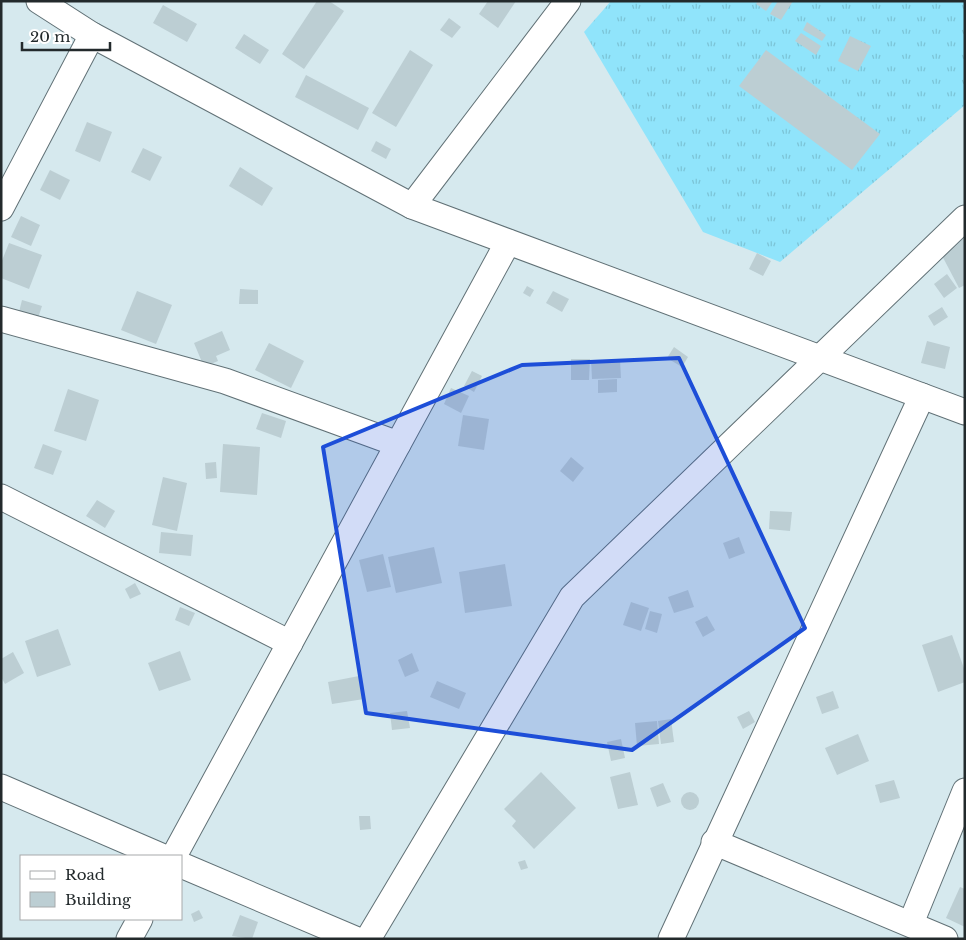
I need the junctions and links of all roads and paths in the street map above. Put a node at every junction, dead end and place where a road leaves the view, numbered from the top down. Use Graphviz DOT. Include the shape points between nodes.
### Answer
graph roads {
  1 [pos="39,1"];
  2 [pos="568,1"];
  3 [pos="92,35"];
  4 [pos="412,206"];
  5 [pos="1,208"];
  6 [pos="965,218"];
  7 [pos="508,242"];
  8 [pos="1,320"];
  9 [pos="820,357"];
  10 [pos="922,396"];
  11 [pos="965,412"];
  12 [pos="398,444"];
  13 [pos="1,497"];
  14 [pos="290,643"];
  15 [pos="1,787"];
  16 [pos="963,801"];
  17 [pos="714,842"];
  18 [pos="159,855"];
  19 [pos="175,855"];
  20 [pos="182,865"];
  21 [pos="139,920"];
  22 [pos="910,922"];
  23 [pos="129,939"];
  24 [pos="356,939"];
  25 [pos="368,939"];
  26 [pos="671,939"];
  27 [pos="945,939"];
  1 -- 3 [label="street"];
  2 -- 4 [label="street"];
  3 -- 4 [label="street"];
  3 -- 5 [label="street"];
  4 -- 7 [label="street"];
  6 -- 9 [label="street"];
  7 -- 9 [label="street"];
  7 -- 12 [label="street"];
  8 -- 12 [label="street" via="225,381"];
  9 -- 10 [label="street"];
  9 -- 25 [label="street" via="572,597"];
  10 -- 11 [label="street"];
  10 -- 17 [label="street"];
  12 -- 14 [label="street"];
  13 -- 14 [label="street"];
  14 -- 19 [label="street"];
  15 -- 18 [label="street"];
  16 -- 22 [label="street"];
  17 -- 22 [label="street"];
  17 -- 26 [label="street"];
  20 -- 24 [label="street"];
  21 -- 23 [label="street"];
  22 -- 27 [label="street"];
}
